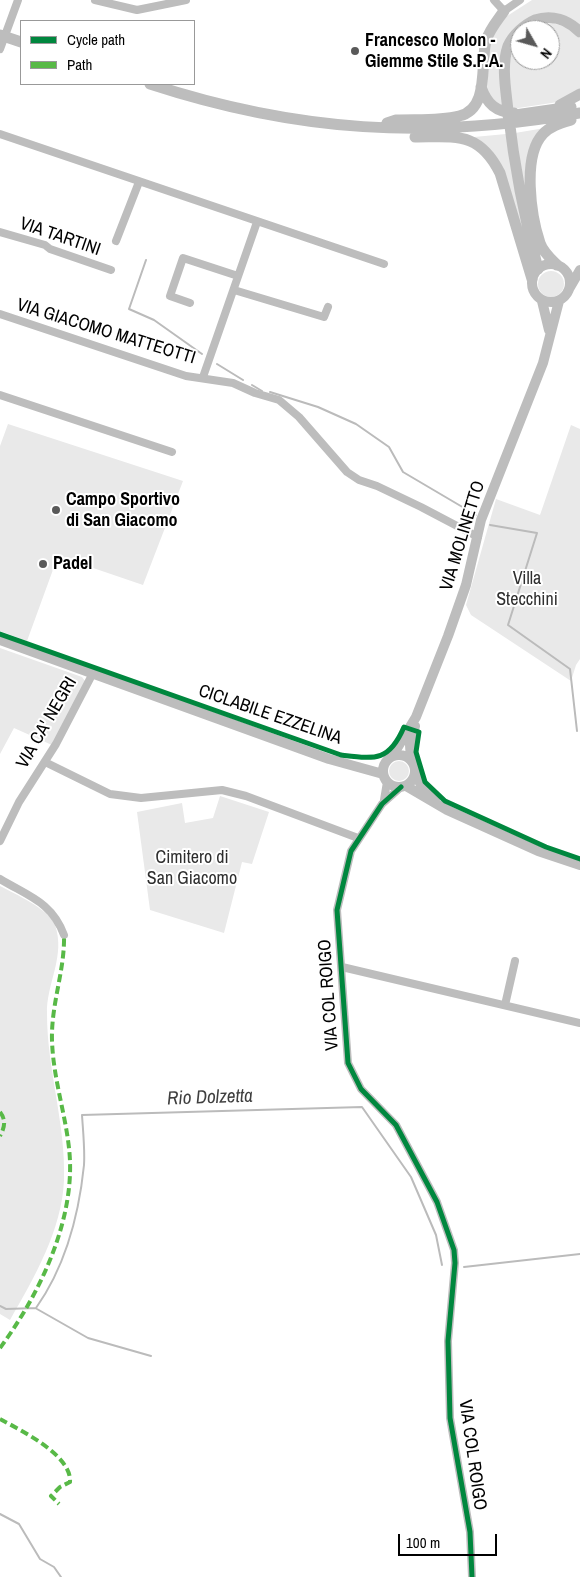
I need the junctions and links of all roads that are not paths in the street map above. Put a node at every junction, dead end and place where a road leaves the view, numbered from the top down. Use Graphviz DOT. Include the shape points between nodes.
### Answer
graph roads {
  1 [pos="18,0"];
  2 [pos="95,0"];
  3 [pos="146,0"];
  4 [pos="186,0"];
  5 [pos="494,0"];
  6 [pos="520,0"];
  7 [pos="144,9"];
  8 [pos="504,12"];
  9 [pos="7,32"];
  10 [pos="580,32"];
  11 [pos="20,41"];
  12 [pos="0,49"];
  13 [pos="154,85"];
  14 [pos="178,85"];
  15 [pos="481,87"];
  16 [pos="580,94"];
  17 [pos="580,105"];
  18 [pos="537,112"];
  19 [pos="580,113"];
  20 [pos="524,114"];
  21 [pos="580,118"];
  22 [pos="387,123"];
  23 [pos="339,126"];
  24 [pos="0,134"];
  25 [pos="139,182"];
  26 [pos="257,222"];
  27 [pos="0,232"];
  28 [pos="116,241"];
  29 [pos="384,264"];
  30 [pos="580,265"];
  31 [pos="538,268"];
  32 [pos="561,268"];
  33 [pos="111,270"];
  34 [pos="580,270"];
  35 [pos="238,276"];
  36 [pos="532,279"];
  37 [pos="234,290"];
  38 [pos="568,292"];
  39 [pos="542,301"];
  40 [pos="559,301"];
  41 [pos="190,303"];
  42 [pos="328,307"];
  43 [pos="0,314"];
  44 [pos="550,336"];
  45 [pos="203,377"];
  46 [pos="0,395"];
  47 [pos="172,452"];
  48 [pos="478,537"];
  49 [pos="0,640"];
  50 [pos="93,673"];
  51 [pos="416,717"];
  52 [pos="390,758"];
  53 [pos="335,760"];
  54 [pos="411,760"];
  55 [pos="46,762"];
  56 [pos="415,773"];
  57 [pos="385,778"];
  58 [pos="404,786"];
  59 [pos="384,802"];
  60 [pos="447,810"];
  61 [pos="358,838"];
  62 [pos="0,841"];
  63 [pos="580,865"];
  64 [pos="0,879"];
  65 [pos="64,935"];
  66 [pos="515,961"];
  67 [pos="342,967"];
  68 [pos="505,1005"];
  69 [pos="580,1023"];
  70 [pos="472,1577"];
  1 -- 12 [label="street"];
  2 -- 7 [label="street"];
  3 -- 7 [label="street"];
  4 -- 7 [label="street"];
  5 -- 8 [label="street"];
  6 -- 8 [label="street"];
  8 -- 15 [label="highway" via="486,41"];
  9 -- 11 [label="highway"];
  10 -- 31 [label="highway" via="556,18 536,20 524,26 508,46 505,87 521,197"];
  13 -- 23 [label="highway" via="237,108"];
  14 -- 22 [label="highway" via="237,101 324,117"];
  15 -- 20 [label="highway" via="490,105 498,111"];
  15 -- 22 [label="highway" via="479,98 461,116"];
  16 -- 18 [label="highway" via="568,102"];
  17 -- 18 [label="highway"];
  18 -- 20 [label="highway"];
  19 -- 23 [label="highway" via="536,121 456,128"];
  20 -- 22 [label="highway" via="475,120"];
  21 -- 32 [label="highway" via="559,124 543,134 533,151 531,163 533,206 541,244"];
  23 -- 36 [label="highway" via="362,133 400,137 462,137 479,145 493,158 500,173"];
  24 -- 25 [label="street"];
  25 -- 26 [label="street"];
  25 -- 28 [label="street"];
  26 -- 29 [label="street"];
  26 -- 35 [label="street, VIA GIACOMO MATTEOTTI"];
  27 -- 33 [label="street, VIA TARTINI" via="45,244 50,249"];
  30 -- 32 [label="main road"];
  31 -- 32 [label="main road" via="544,265"];
  31 -- 36 [label="main road"];
  32 -- 38 [label="main road" via="570,281"];
  34 -- 38 [label="main road"];
  35 -- 37 [label="street, VIA GIACOMO MATTEOTTI"];
  35 -- 41 [label="street" via="183,258 170,296"];
  36 -- 39 [label="main road, VIA MOLINETTO" via="533,292"];
  37 -- 42 [label="street" via="324,317"];
  37 -- 45 [label="street, VIA GIACOMO MATTEOTTI"];
  38 -- 40 [label="main road"];
  39 -- 40 [label="main road"];
  39 -- 44 [label="main road, VIA MOLINETTO"];
  40 -- 44 [label="main road, VIA MOLINETTO"];
  43 -- 45 [label="street, VIA GIACOMO MATTEOTTI" via="186,376"];
  44 -- 48 [label="main road, VIA MOLINETTO" via="543,363 481,520"];
  45 -- 48 [label="street, VIA GIACOMO MATTEOTTI" via="233,383 279,400 299,417 347,472"];
  46 -- 47 [label="street"];
  48 -- 51 [label="main road, VIA MOLINETTO" via="466,585"];
  49 -- 50 [label="main road"];
  50 -- 53 [label="main road"];
  50 -- 55 [label="street, VIA CA' NEGRI"];
  51 -- 52 [label="main road, VIA MOLINETTO"];
  51 -- 54 [label="main road, VIA MOLINETTO" via="410,745"];
  52 -- 53 [label="main road" via="372,763"];
  52 -- 54 [label="main road" via="403,755"];
  52 -- 57 [label="main road"];
  53 -- 57 [label="main road"];
  54 -- 56 [label="main road"];
  55 -- 61 [label="street" via="110,794 141,798 222,790"];
  55 -- 62 [label="street, VIA CA' NEGRI" via="31,780"];
  56 -- 58 [label="main road"];
  56 -- 60 [label="main road" via="420,783"];
  57 -- 58 [label="main road"];
  57 -- 59 [label="street, VIA COL ROIGO"];
  58 -- 59 [label="street, VIA COL ROIGO"];
  58 -- 60 [label="main road"];
  59 -- 61 [label="street, VIA COL ROIGO"];
  60 -- 63 [label="main road" via="538,851"];
  61 -- 67 [label="street, VIA COL ROIGO" via="351,851 337,910"];
  64 -- 65 [label="street" via="48,908 59,920"];
  66 -- 68 [label="street"];
  67 -- 68 [label="street, VIA COL ROIGO"];
  67 -- 70 [label="street, VIA COL ROIGO" via="348,1063 362,1089 396,1125 437,1202 454,1250 448,1341 450,1418 470,1532"];
  68 -- 69 [label="street, VIA COL ROIGO"];
}
